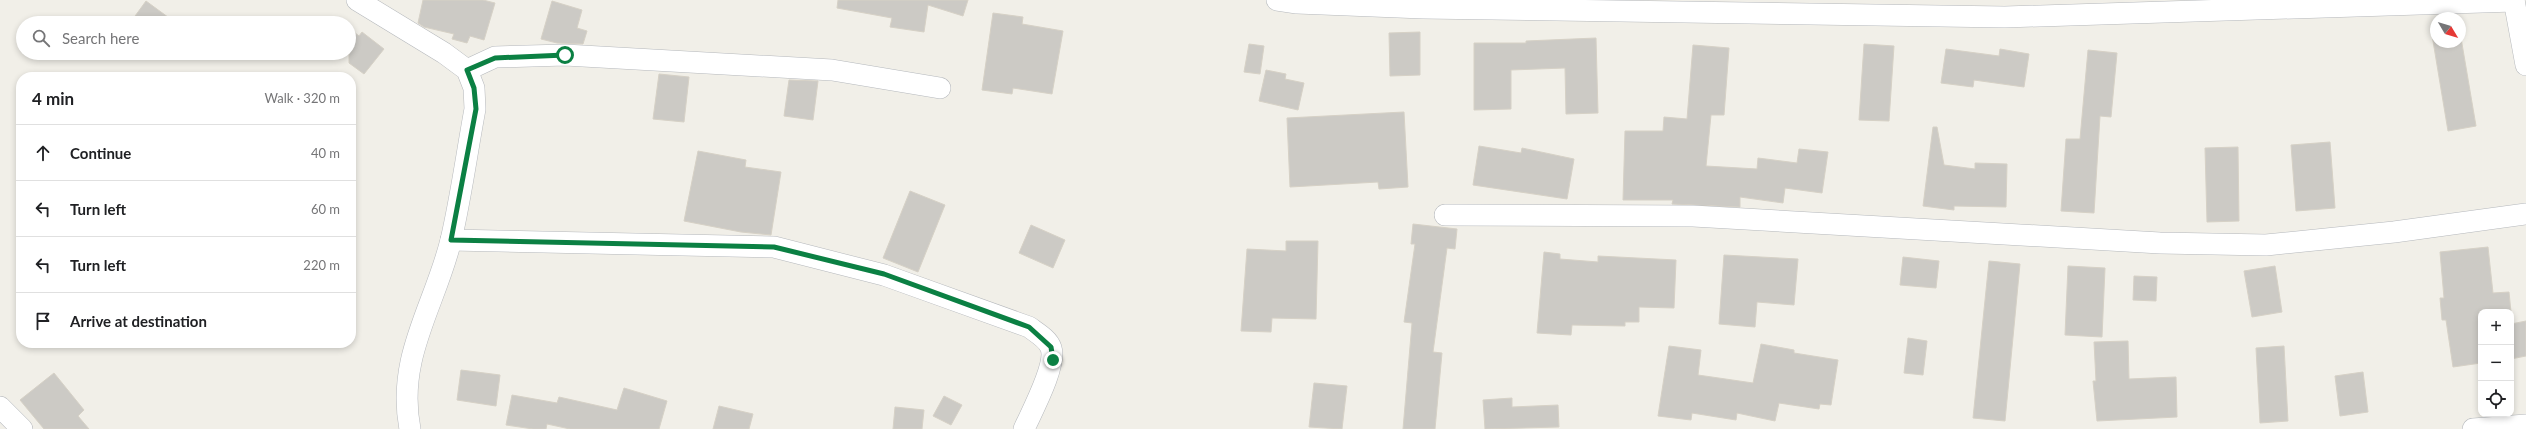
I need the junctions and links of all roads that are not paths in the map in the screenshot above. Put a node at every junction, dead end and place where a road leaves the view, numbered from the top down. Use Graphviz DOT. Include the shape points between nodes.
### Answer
graph roads {
  1 [pos="357,0"];
  2 [pos="1277,0"];
  3 [pos="2514,0"];
  4 [pos="2526,65"];
  5 [pos="467,70"];
  6 [pos="940,88"];
  7 [pos="2526,214"];
  8 [pos="1445,215"];
  9 [pos="451,240"];
  10 [pos="0,407"];
  11 [pos="2526,425"];
  12 [pos="22,429"];
  13 [pos="410,429"];
  14 [pos="1024,429"];
  15 [pos="2473,429"];
  1 -- 5 [label="street"];
  2 -- 3 [label="street" via="1423,8 2005,17"];
  3 -- 4 [label="street"];
  5 -- 6 [label="street" via="495,58 565,55 832,70"];
  5 -- 9 [label="street" via="474,88 476,109"];
  7 -- 8 [label="street" via="2394,232 2266,245 2160,243 1693,216"];
  9 -- 13 [label="street" via="437,290 423,319 410,364 405,405"];
  9 -- 14 [label="street" via="774,247 884,274 1029,327 1044,338 1051,347 1053,360"];
  10 -- 12 [label="street"];
  11 -- 15 [label="street"];
}
